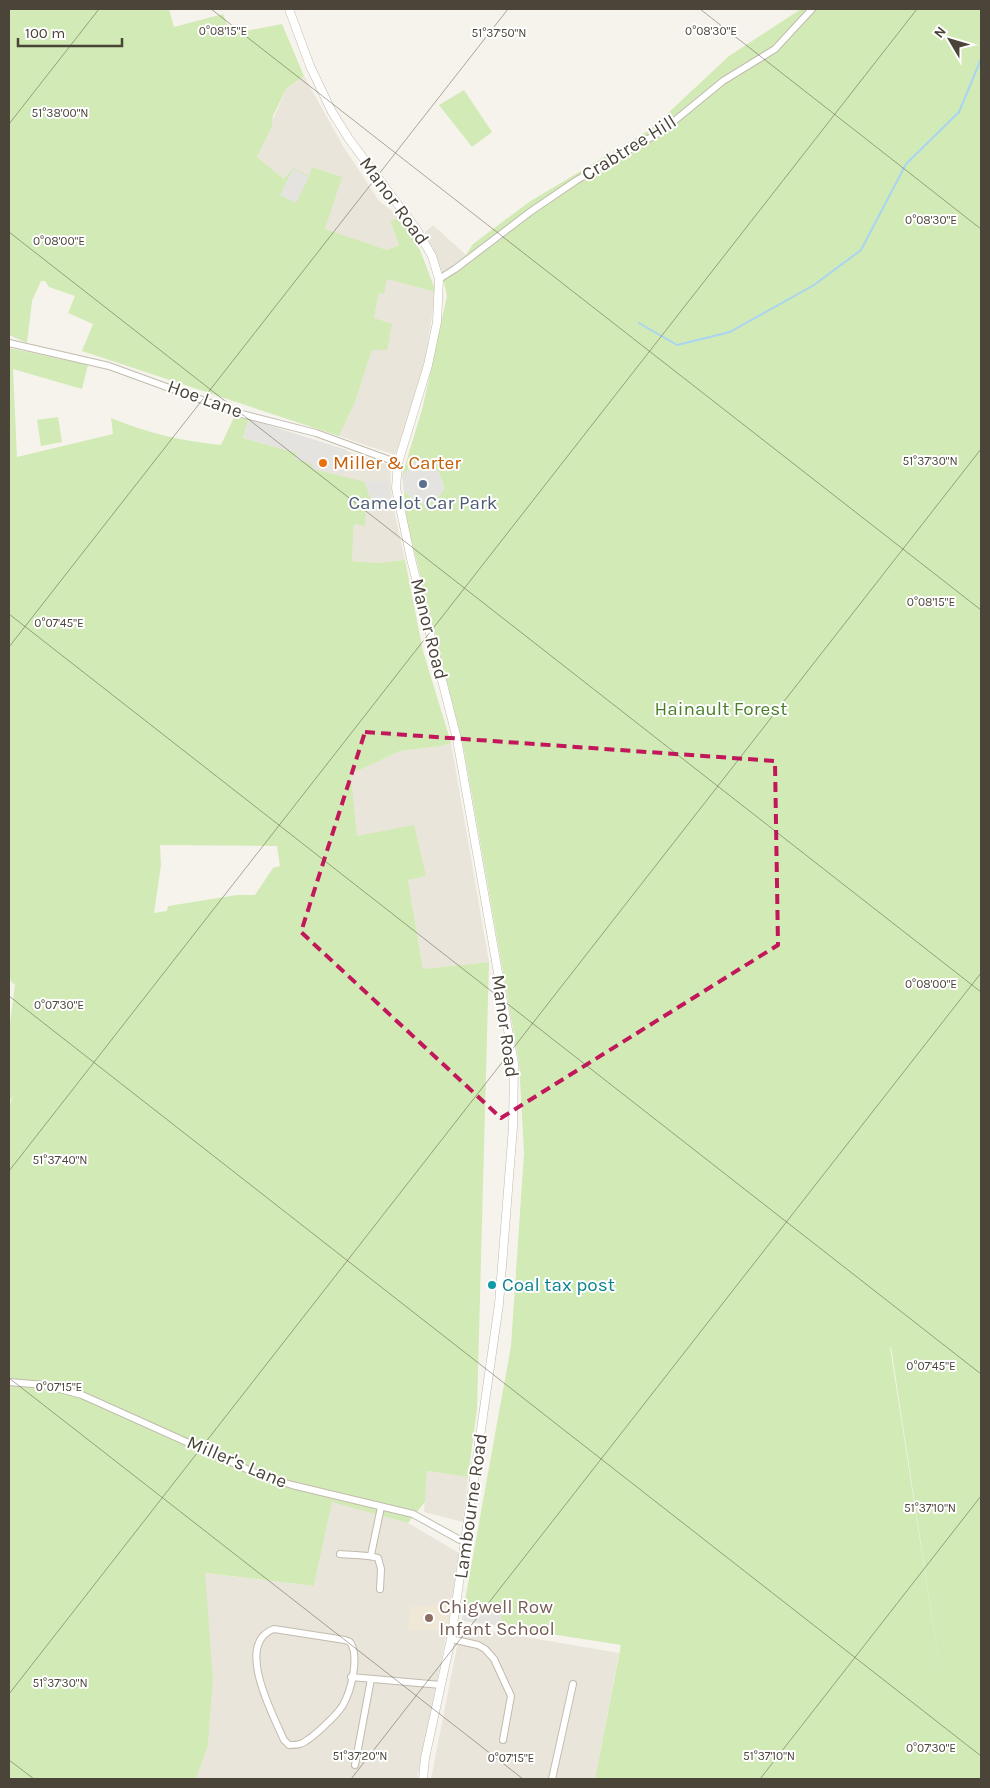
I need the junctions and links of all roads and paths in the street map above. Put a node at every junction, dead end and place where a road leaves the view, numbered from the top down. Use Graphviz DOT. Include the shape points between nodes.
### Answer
graph roads {
  1 [pos="289,9"];
  2 [pos="812,9"];
  3 [pos="439,279"];
  4 [pos="9,343"];
  5 [pos="398,463"];
  6 [pos="499,1290"];
  7 [pos="9,1382"];
  8 [pos="381,1507"];
  9 [pos="466,1542"];
  10 [pos="340,1554"];
  11 [pos="371,1555"];
  12 [pos="380,1589"];
  13 [pos="451,1639"];
  14 [pos="351,1677"];
  15 [pos="371,1679"];
  16 [pos="573,1684"];
  17 [pos="441,1685"];
  18 [pos="504,1740"];
  19 [pos="356,1765"];
  20 [pos="423,1779"];
  21 [pos="552,1779"];
  1 -- 3 [label="street, Manor Road" via="310,66 332,112 417,230 432,256"];
  2 -- 3 [label="street, Crabtree Hill" via="776,49 723,81 662,131 577,180 530,212"];
  3 -- 5 [label="street, Manor Road" via="439,305 428,365"];
  4 -- 5 [label="street, Hoe Lane" via="109,366 238,413 316,432"];
  5 -- 6 [label="street, Manor Road" via="398,499 458,738 514,1064 513,1127"];
  6 -- 9 [label="street, Lambourne Road"];
  7 -- 8 [label="street, Miller's Lane" via="45,1385 82,1395 260,1475"];
  8 -- 9 [label="street, Miller's Lane" via="413,1514"];
  8 -- 11 [label="street"];
  9 -- 13 [label="street, Lambourne Road"];
  10 -- 11 [label="street"];
  11 -- 12 [label="street" via="380,1563"];
  13 -- 17 [label="street, Lambourne Road"];
  13 -- 18 [label="street" via="485,1648 494,1659 511,1696"];
  14 -- 14 [label="street" via="347,1696 338,1713 301,1744 289,1744 284,1740 263,1692 258,1669 259,1640 262,1634 274,1628 350,1642 354,1650"];
  14 -- 15 [label="street"];
  15 -- 17 [label="street"];
  15 -- 19 [label="street"];
  16 -- 21 [label="street"];
  17 -- 20 [label="street, Lambourne Road"];
}
